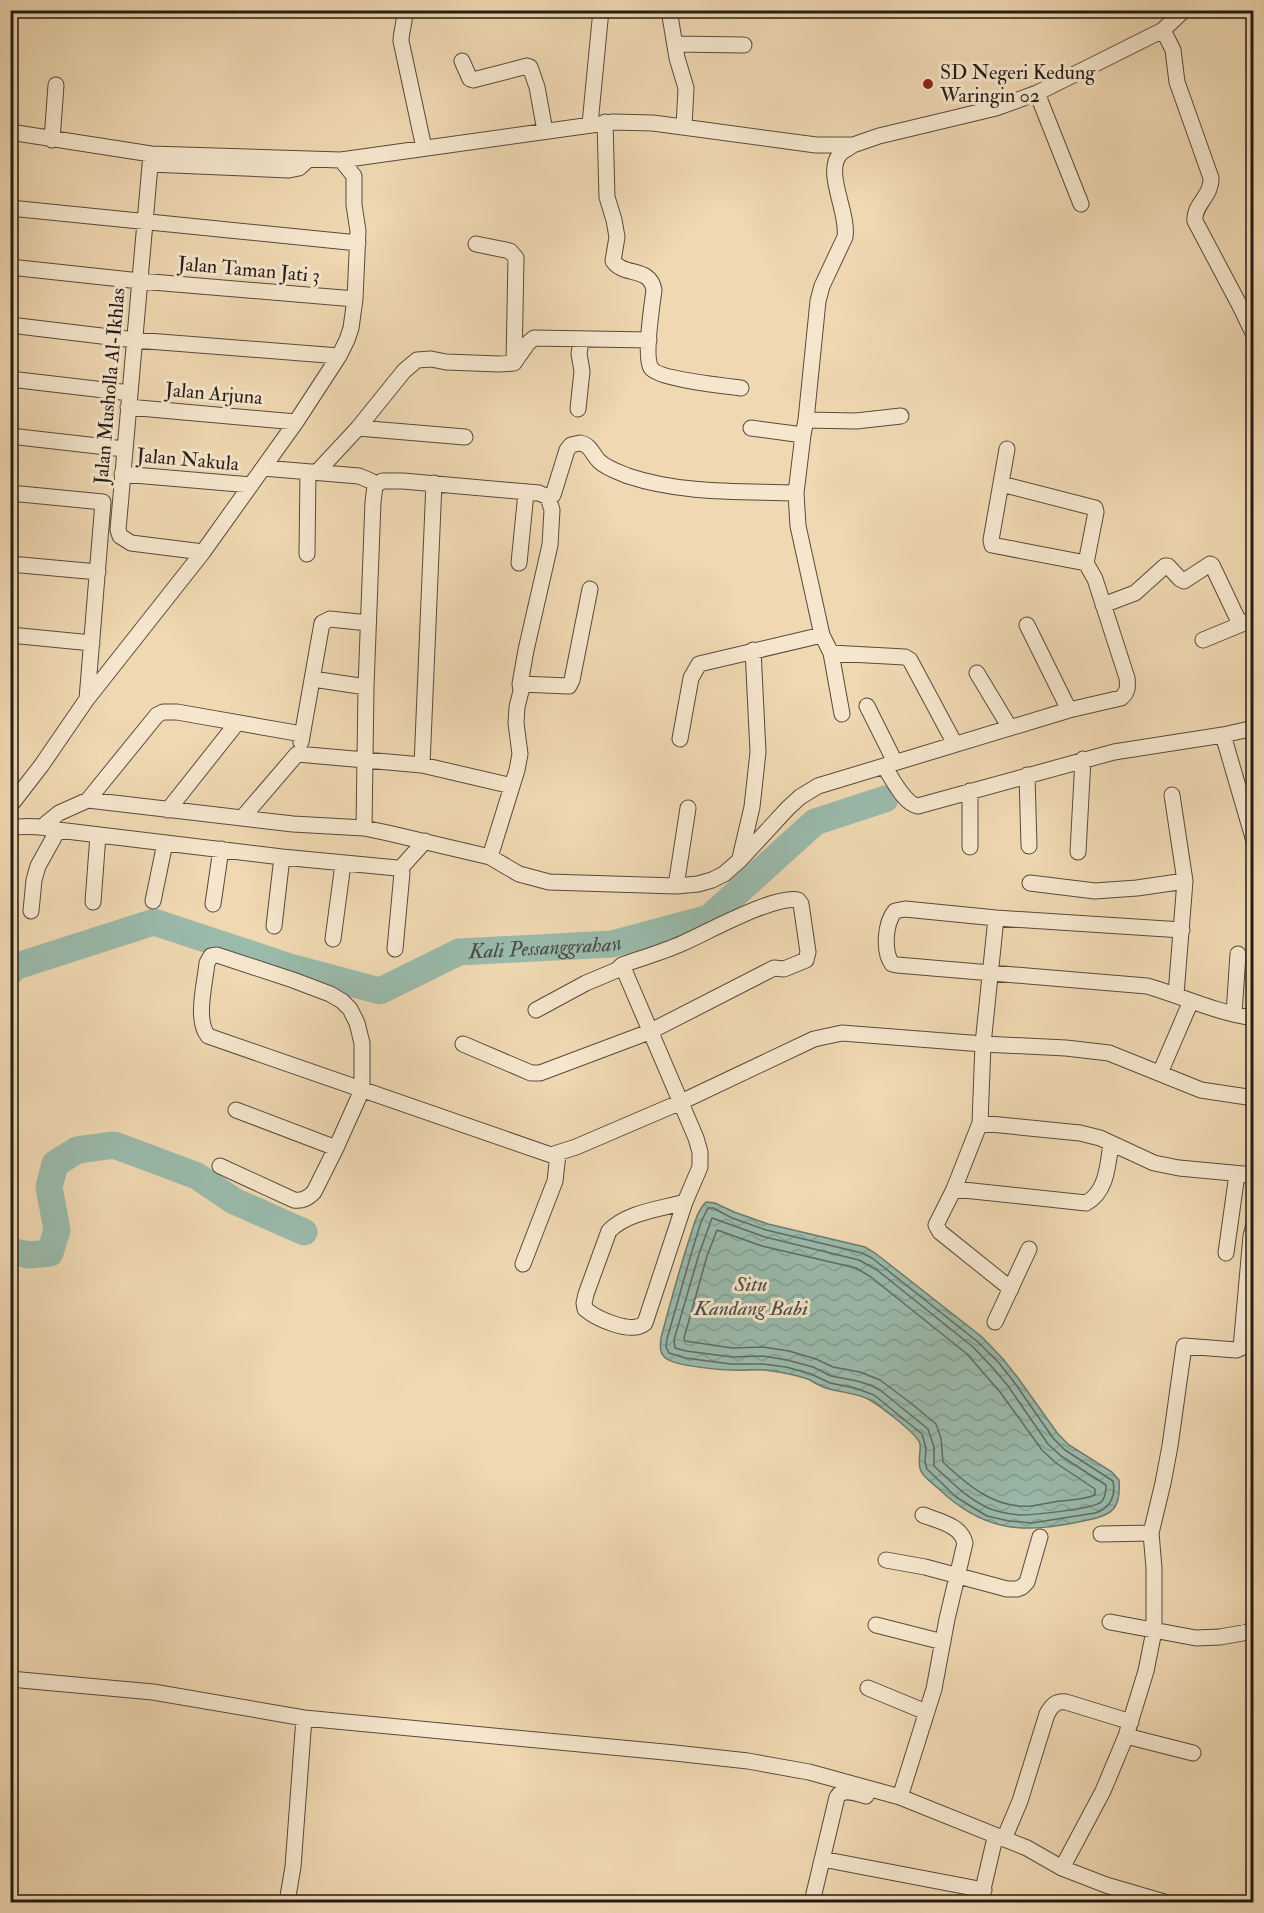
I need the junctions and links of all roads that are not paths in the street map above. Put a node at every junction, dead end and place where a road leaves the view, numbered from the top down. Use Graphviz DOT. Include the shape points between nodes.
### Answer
graph roads {
  1 [pos="404,10"];
  2 [pos="602,10"];
  3 [pos="669,10"];
  4 [pos="1184,10"];
  5 [pos="1162,30"];
  6 [pos="675,44"];
  7 [pos="744,45"];
  8 [pos="462,61"];
  9 [pos="56,85"];
  10 [pos="1037,93"];
  11 [pos="597,123"];
  12 [pos="684,127"];
  13 [pos="545,131"];
  14 [pos="10,132"];
  15 [pos="52,140"];
  16 [pos="853,146"];
  17 [pos="424,148"];
  18 [pos="150,159"];
  19 [pos="341,160"];
  20 [pos="1081,204"];
  21 [pos="10,208"];
  22 [pos="146,222"];
  23 [pos="358,243"];
  24 [pos="476,244"];
  25 [pos="10,267"];
  26 [pos="140,282"];
  27 [pos="355,299"];
  28 [pos="10,326"];
  29 [pos="1254,335"];
  30 [pos="581,339"];
  31 [pos="135,340"];
  32 [pos="649,340"];
  33 [pos="339,356"];
  34 [pos="514,363"];
  35 [pos="10,379"];
  36 [pos="741,388"];
  37 [pos="129,400"];
  38 [pos="578,409"];
  39 [pos="901,416"];
  40 [pos="296,422"];
  41 [pos="358,428"];
  42 [pos="751,428"];
  43 [pos="805,428"];
  44 [pos="10,436"];
  45 [pos="465,437"];
  46 [pos="124,449"];
  47 [pos="1007,449"];
  48 [pos="263,468"];
  49 [pos="312,472"];
  50 [pos="122,474"];
  51 [pos="434,483"];
  52 [pos="1001,484"];
  53 [pos="251,485"];
  54 [pos="375,486"];
  55 [pos="10,493"];
  56 [pos="526,493"];
  57 [pos="796,493"];
  58 [pos="548,497"];
  59 [pos="203,552"];
  60 [pos="307,554"];
  61 [pos="519,563"];
  62 [pos="10,564"];
  63 [pos="1086,564"];
  64 [pos="98,572"];
  65 [pos="590,589"];
  66 [pos="1103,605"];
  67 [pos="1247,622"];
  68 [pos="368,623"];
  69 [pos="1027,625"];
  70 [pos="10,635"];
  71 [pos="822,635"];
  72 [pos="1203,640"];
  73 [pos="92,643"];
  74 [pos="753,650"];
  75 [pos="831,653"];
  76 [pos="977,673"];
  77 [pos="313,679"];
  78 [pos="520,684"];
  79 [pos="366,687"];
  80 [pos="87,699"];
  81 [pos="867,706"];
  82 [pos="1069,710"];
  83 [pos="842,714"];
  84 [pos="237,723"];
  85 [pos="1010,728"];
  86 [pos="1254,728"];
  87 [pos="302,734"];
  88 [pos="1223,735"];
  89 [pos="680,739"];
  90 [pos="955,744"];
  91 [pos="297,753"];
  92 [pos="1083,759"];
  93 [pos="365,760"];
  94 [pos="422,765"];
  95 [pos="890,768"];
  96 [pos="1027,775"];
  97 [pos="513,786"];
  98 [pos="970,791"];
  99 [pos="1172,795"];
  100 [pos="88,800"];
  101 [pos="10,806"];
  102 [pos="688,808"];
  103 [pos="168,810"];
  104 [pos="243,817"];
  105 [pos="18,827"];
  106 [pos="50,828"];
  107 [pos="364,828"];
  108 [pos="98,835"];
  109 [pos="424,841"];
  110 [pos="1254,842"];
  111 [pos="165,843"];
  112 [pos="1029,846"];
  113 [pos="970,847"];
  114 [pos="221,849"];
  115 [pos="1078,852"];
  116 [pos="282,857"];
  117 [pos="490,857"];
  118 [pos="740,860"];
  119 [pos="343,864"];
  120 [pos="399,870"];
  121 [pos="1185,881"];
  122 [pos="1030,883"];
  123 [pos="676,886"];
  124 [pos="153,901"];
  125 [pos="93,902"];
  126 [pos="213,904"];
  127 [pos="31,911"];
  128 [pos="996,918"];
  129 [pos="274,926"];
  130 [pos="1182,930"];
  131 [pos="333,939"];
  132 [pos="395,949"];
  133 [pos="1238,954"];
  134 [pos="622,964"];
  135 [pos="991,974"];
  136 [pos="1176,994"];
  137 [pos="1191,1001"];
  138 [pos="536,1010"];
  139 [pos="1234,1014"];
  140 [pos="1254,1018"];
  141 [pos="649,1032"];
  142 [pos="463,1044"];
  143 [pos="983,1044"];
  144 [pos="1160,1073"];
  145 [pos="362,1090"];
  146 [pos="1254,1098"];
  147 [pos="681,1102"];
  148 [pos="236,1110"];
  149 [pos="980,1123"];
  150 [pos="1112,1143"];
  151 [pos="336,1148"];
  152 [pos="558,1154"];
  153 [pos="220,1166"];
  154 [pos="1237,1174"];
  155 [pos="1254,1175"];
  156 [pos="954,1189"];
  157 [pos="685,1203"];
  158 [pos="1254,1225"];
  159 [pos="1029,1249"];
  160 [pos="1226,1253"];
  161 [pos="523,1264"];
  162 [pos="1011,1289"];
  163 [pos="995,1322"];
  164 [pos="923,1515"];
  165 [pos="1151,1533"];
  166 [pos="1101,1534"];
  167 [pos="1040,1537"];
  168 [pos="886,1560"];
  169 [pos="957,1575"];
  170 [pos="1110,1622"];
  171 [pos="876,1624"];
  172 [pos="1254,1627"];
  173 [pos="1154,1631"];
  174 [pos="943,1642"];
  175 [pos="10,1679"];
  176 [pos="868,1688"];
  177 [pos="926,1712"];
  178 [pos="304,1718"];
  179 [pos="1129,1729"];
  180 [pos="1193,1753"];
  181 [pos="900,1797"];
  182 [pos="998,1839"];
  183 [pos="822,1859"];
  184 [pos="1062,1868"];
  185 [pos="982,1896"];
  186 [pos="287,1902"];
  187 [pos="812,1902"];
  188 [pos="1164,1902"];
  1 -- 17 [label="street" via="406,22 401,41"];
  2 -- 11 [label="street"];
  3 -- 6 [label="street"];
  4 -- 5 [label="street"];
  5 -- 10 [label="street"];
  5 -- 29 [label="street" via="1173,50 1176,82 1211,178 1210,190 1196,212 1195,221"];
  6 -- 7 [label="street"];
  6 -- 12 [label="street" via="686,88"];
  8 -- 13 [label="street" via="473,80 530,67"];
  9 -- 15 [label="street"];
  10 -- 16 [label="street" via="996,108"];
  10 -- 20 [label="street"];
  11 -- 12 [label="street"];
  11 -- 13 [label="street"];
  11 -- 32 [label="street" via="617,237 613,261 620,268 648,277 652,283"];
  12 -- 16 [label="street" via="816,145"];
  13 -- 17 [label="street"];
  14 -- 15 [label="street"];
  15 -- 18 [label="street"];
  16 -- 43 [label="street" via="841,153 835,165 846,230 818,301"];
  17 -- 19 [label="street"];
  18 -- 19 [label="street"];
  18 -- 22 [label="street, Jalan Musholla Al-Ikhlas"];
  19 -- 23 [label="street" via="354,176"];
  21 -- 22 [label="street"];
  22 -- 23 [label="street"];
  22 -- 26 [label="street, Jalan Musholla Al-Ikhlas"];
  23 -- 27 [label="street"];
  24 -- 34 [label="street" via="510,251 516,258"];
  25 -- 26 [label="street, Jalan Taman Jati 3"];
  26 -- 27 [label="street, Jalan Taman Jati 3"];
  26 -- 31 [label="street, Jalan Musholla Al-Ikhlas"];
  27 -- 33 [label="street" via="351,328"];
  28 -- 31 [label="street"];
  30 -- 32 [label="street"];
  30 -- 34 [label="street" via="531,339"];
  30 -- 38 [label="street"];
  31 -- 33 [label="street"];
  31 -- 37 [label="street, Jalan Musholla Al-Ikhlas"];
  32 -- 36 [label="street" via="649,363 655,373"];
  33 -- 40 [label="street"];
  34 -- 41 [label="street" via="417,360"];
  35 -- 37 [label="street, Jalan Arjuna"];
  37 -- 40 [label="street, Jalan Arjuna"];
  37 -- 46 [label="street, Jalan Musholla Al-Ikhlas"];
  39 -- 43 [label="street"];
  40 -- 48 [label="street"];
  41 -- 45 [label="street"];
  41 -- 49 [label="street"];
  42 -- 43 [label="street"];
  43 -- 57 [label="street"];
  44 -- 46 [label="street"];
  46 -- 50 [label="street, Jalan Musholla Al-Ikhlas"];
  47 -- 52 [label="street"];
  48 -- 49 [label="street"];
  48 -- 53 [label="street"];
  49 -- 54 [label="street" via="360,476"];
  49 -- 60 [label="street"];
  50 -- 53 [label="street, Jalan Nakula"];
  50 -- 59 [label="street, Jalan Musholla Al-Ikhlas" via="120,536 131,543"];
  51 -- 54 [label="street" via="388,480"];
  51 -- 56 [label="street"];
  51 -- 94 [label="street"];
  52 -- 63 [label="street" via="1095,508"];
  52 -- 63 [label="street" via="992,545"];
  53 -- 59 [label="street"];
  54 -- 68 [label="street"];
  55 -- 64 [label="street" via="103,502"];
  56 -- 58 [label="street"];
  56 -- 61 [label="street"];
  57 -- 58 [label="street" via="701,490 651,483 599,462 588,446 580,442 567,450 553,495"];
  57 -- 71 [label="street" via="798,526"];
  58 -- 78 [label="street" via="552,510 550,545"];
  59 -- 80 [label="street"];
  62 -- 64 [label="street"];
  63 -- 66 [label="street"];
  64 -- 73 [label="street"];
  65 -- 78 [label="street" via="571,684"];
  66 -- 67 [label="street" via="1135,593 1165,566 1184,580 1210,564"];
  66 -- 82 [label="street" via="1127,678 1127,691 1120,698"];
  67 -- 72 [label="street"];
  68 -- 77 [label="street" via="324,621"];
  68 -- 79 [label="street"];
  69 -- 82 [label="street"];
  70 -- 73 [label="street"];
  71 -- 74 [label="street"];
  71 -- 75 [label="street"];
  73 -- 80 [label="street"];
  74 -- 89 [label="street" via="704,662 696,668"];
  74 -- 118 [label="street" via="758,752 752,807"];
  75 -- 83 [label="street"];
  75 -- 90 [label="street" via="910,660"];
  76 -- 85 [label="street"];
  77 -- 79 [label="street"];
  77 -- 87 [label="street"];
  78 -- 97 [label="street" via="516,723 520,754"];
  79 -- 93 [label="street"];
  80 -- 101 [label="street"];
  81 -- 95 [label="street"];
  82 -- 85 [label="street"];
  84 -- 87 [label="street"];
  84 -- 100 [label="street" via="163,712"];
  84 -- 103 [label="street"];
  85 -- 90 [label="street"];
  86 -- 88 [label="street"];
  87 -- 91 [label="street"];
  88 -- 92 [label="street"];
  88 -- 110 [label="street"];
  90 -- 95 [label="street"];
  91 -- 93 [label="street"];
  91 -- 104 [label="street"];
  92 -- 96 [label="street"];
  92 -- 115 [label="street"];
  93 -- 94 [label="street"];
  93 -- 107 [label="street"];
  94 -- 97 [label="street"];
  95 -- 98 [label="street" via="911,805"];
  95 -- 118 [label="street" via="809,790"];
  96 -- 98 [label="street"];
  96 -- 112 [label="street"];
  97 -- 117 [label="street"];
  98 -- 113 [label="street"];
  99 -- 121 [label="street"];
  100 -- 103 [label="street"];
  100 -- 106 [label="street" via="59,813"];
  102 -- 123 [label="street"];
  103 -- 104 [label="street"];
  104 -- 107 [label="street"];
  105 -- 106 [label="street"];
  106 -- 108 [label="street"];
  106 -- 127 [label="street" via="34,880"];
  107 -- 109 [label="street"];
  108 -- 111 [label="street"];
  108 -- 125 [label="street"];
  109 -- 117 [label="street"];
  109 -- 120 [label="street"];
  111 -- 114 [label="street"];
  111 -- 124 [label="street"];
  114 -- 116 [label="street"];
  114 -- 126 [label="street"];
  116 -- 119 [label="street"];
  116 -- 129 [label="street"];
  117 -- 123 [label="street" via="519,874 549,882"];
  118 -- 123 [label="street" via="712,880"];
  119 -- 120 [label="street"];
  119 -- 131 [label="street"];
  120 -- 132 [label="street" via="402,873"];
  121 -- 122 [label="street" via="1113,891"];
  121 -- 130 [label="street"];
  128 -- 130 [label="street"];
  128 -- 135 [label="street"];
  128 -- 135 [label="street" via="900,910 889,920 886,953 892,964"];
  130 -- 136 [label="street"];
  133 -- 139 [label="street"];
  134 -- 138 [label="street"];
  134 -- 141 [label="street"];
  134 -- 141 [label="street" via="682,944 747,913 789,900 801,904 806,960 784,969 774,968"];
  135 -- 136 [label="street" via="1147,986"];
  135 -- 143 [label="street"];
  136 -- 137 [label="street"];
  137 -- 139 [label="street"];
  137 -- 144 [label="street"];
  139 -- 140 [label="street"];
  141 -- 142 [label="street" via="540,1073 531,1073"];
  141 -- 147 [label="street"];
  143 -- 144 [label="street" via="1109,1053"];
  143 -- 147 [label="street" via="831,1034"];
  143 -- 149 [label="street"];
  144 -- 146 [label="street" via="1201,1090"];
  145 -- 145 [label="street" via="208,1036 201,1017 211,956 225,956 342,1001 357,1023 362,1043"];
  145 -- 151 [label="street"];
  145 -- 152 [label="street" via="544,1154"];
  147 -- 152 [label="street"];
  147 -- 157 [label="street" via="700,1160"];
  148 -- 151 [label="street"];
  149 -- 150 [label="street" via="1080,1133"];
  149 -- 156 [label="street"];
  150 -- 154 [label="street" via="1154,1163"];
  150 -- 156 [label="street" via="1102,1188 1086,1203"];
  151 -- 153 [label="street" via="314,1192 303,1200 294,1200"];
  152 -- 161 [label="street" via="555,1180"];
  154 -- 155 [label="street"];
  154 -- 160 [label="street"];
  156 -- 162 [label="street" via="936,1225 938,1230"];
  157 -- 157 [label="street" via="636,1215 614,1225 586,1294 585,1309 606,1321 642,1327"];
  158 -- 165 [label="street" via="1241,1348 1184,1346 1170,1446"];
  159 -- 162 [label="street"];
  162 -- 163 [label="street"];
  164 -- 169 [label="street" via="957,1528 964,1536"];
  165 -- 166 [label="street"];
  165 -- 173 [label="street"];
  167 -- 169 [label="street" via="1028,1582 1022,1587 1007,1589"];
  168 -- 169 [label="street"];
  169 -- 174 [label="street"];
  170 -- 173 [label="street"];
  171 -- 174 [label="street"];
  172 -- 173 [label="street" via="1248,1632 1196,1638"];
  173 -- 179 [label="street"];
  174 -- 177 [label="street"];
  175 -- 178 [label="street" via="153,1692"];
  176 -- 177 [label="street"];
  177 -- 181 [label="street"];
  178 -- 181 [label="street" via="748,1761 809,1772"];
  178 -- 186 [label="street"];
  179 -- 180 [label="street"];
  179 -- 182 [label="street" via="1066,1702 1052,1705 1020,1801"];
  179 -- 184 [label="street" via="1103,1791"];
  181 -- 182 [label="street"];
  182 -- 183 [label="street" via="879,1799 843,1791 837,1797"];
  182 -- 184 [label="street" via="1027,1848"];
  182 -- 185 [label="street"];
  183 -- 185 [label="street"];
  183 -- 187 [label="street"];
  184 -- 188 [label="street"];
}
